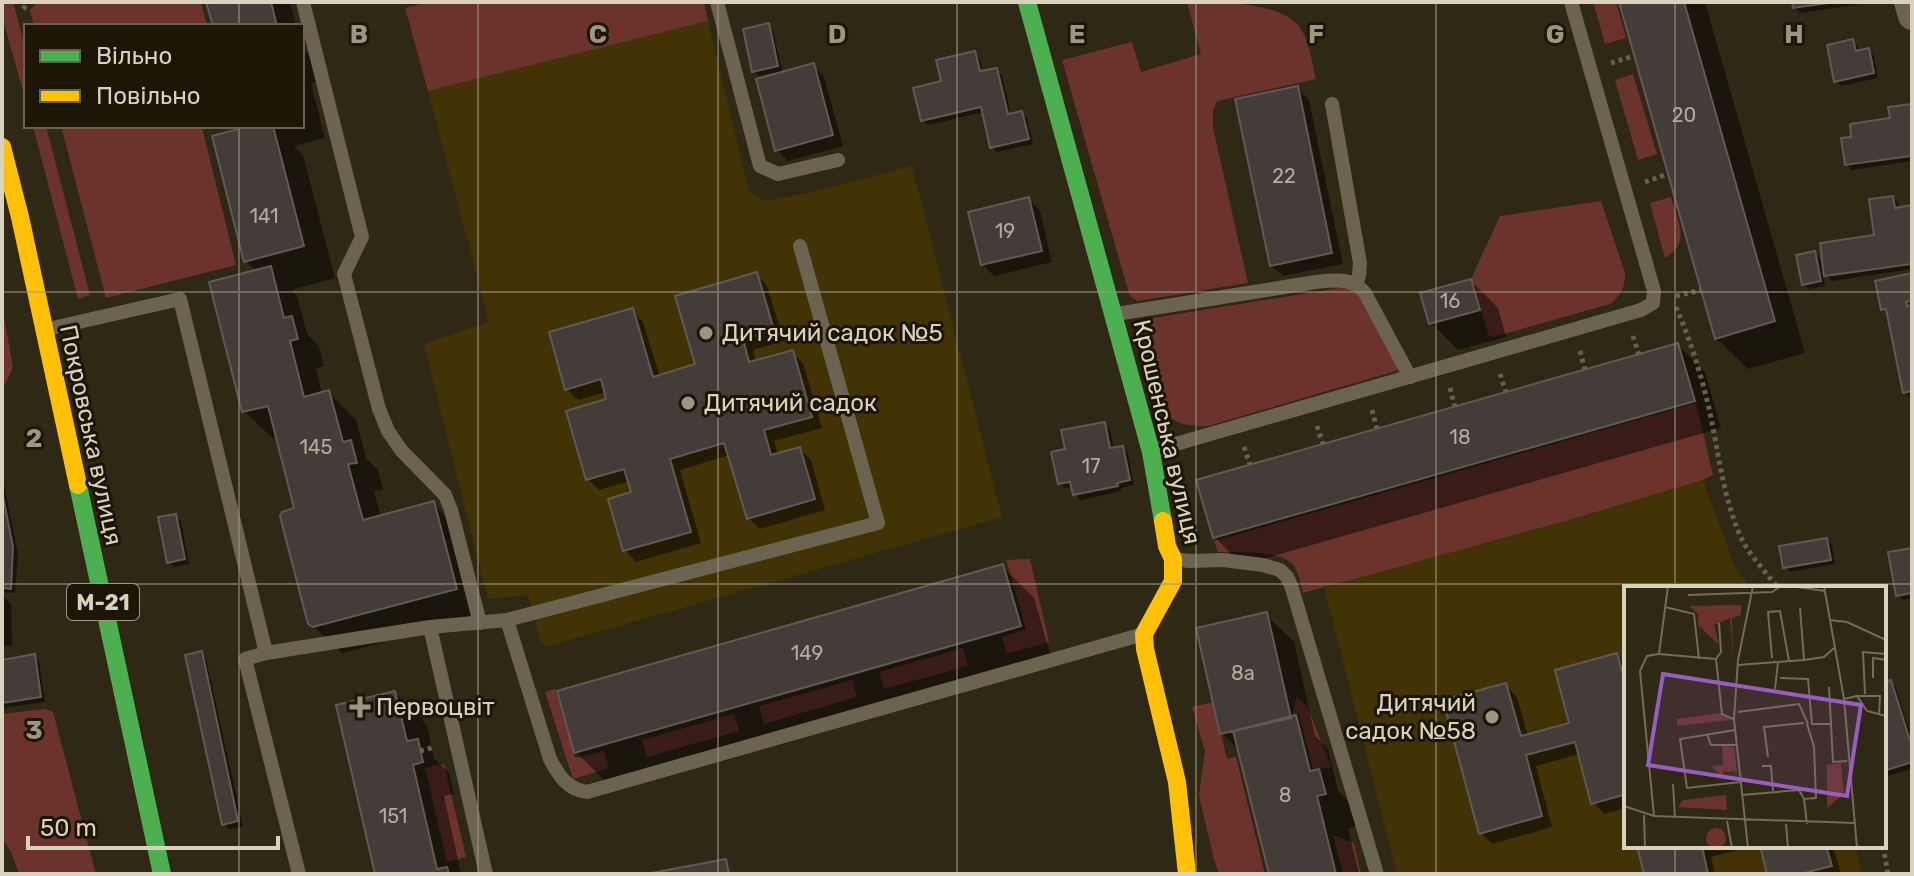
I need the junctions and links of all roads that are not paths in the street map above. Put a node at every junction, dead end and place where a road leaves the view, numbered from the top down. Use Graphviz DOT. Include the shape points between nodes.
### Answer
graph roads {
  1 [pos="303,2"];
  2 [pos="717,2"];
  3 [pos="1027,2"];
  4 [pos="1571,2"];
  5 [pos="1908,2"];
  6 [pos="1912,16"];
  7 [pos="1332,104"];
  8 [pos="2,147"];
  9 [pos="838,160"];
  10 [pos="800,246"];
  11 [pos="1356,284"];
  12 [pos="1114,315"];
  13 [pos="44,330"];
  14 [pos="1410,377"];
  15 [pos="1151,452"];
  16 [pos="1173,559"];
  17 [pos="507,620"];
  18 [pos="480,623"];
  19 [pos="430,627"];
  20 [pos="1144,634"];
  21 [pos="266,653"];
  22 [pos="162,874"];
  23 [pos="299,874"];
  24 [pos="486,874"];
  25 [pos="1187,874"];
  26 [pos="1377,874"];
  1 -- 18 [label="lane" via="362,237 344,274 379,409 401,450 445,495"];
  2 -- 9 [label="lane" via="760,166 778,174"];
  3 -- 12 [label="main road, Крошенська вулиця"];
  4 -- 14 [label="lane" via="1654,291 1653,303"];
  5 -- 6 [label="street"];
  7 -- 11 [label="lane" via="1360,263"];
  8 -- 13 [label="main road, Покровська вулиця / М-21"];
  10 -- 17 [label="lane" via="878,523"];
  11 -- 12 [label="lane" via="1316,282"];
  11 -- 14 [label="lane"];
  12 -- 15 [label="main road, Крошенська вулиця"];
  13 -- 21 [label="lane" via="180,299"];
  13 -- 22 [label="main road, Покровська вулиця / М-21"];
  14 -- 15 [label="lane"];
  15 -- 16 [label="main road, Крошенська вулиця"];
  16 -- 20 [label="main road, Крошенська вулиця" via="1173,581"];
  16 -- 26 [label="lane" via="1263,565 1287,577"];
  17 -- 18 [label="lane"];
  17 -- 20 [label="lane" via="550,759 567,785 587,792"];
  18 -- 19 [label="lane"];
  19 -- 21 [label="lane"];
  19 -- 24 [label="lane"];
  20 -- 25 [label="main road" via="1180,799"];
  21 -- 23 [label="lane" via="245,659"];
}
